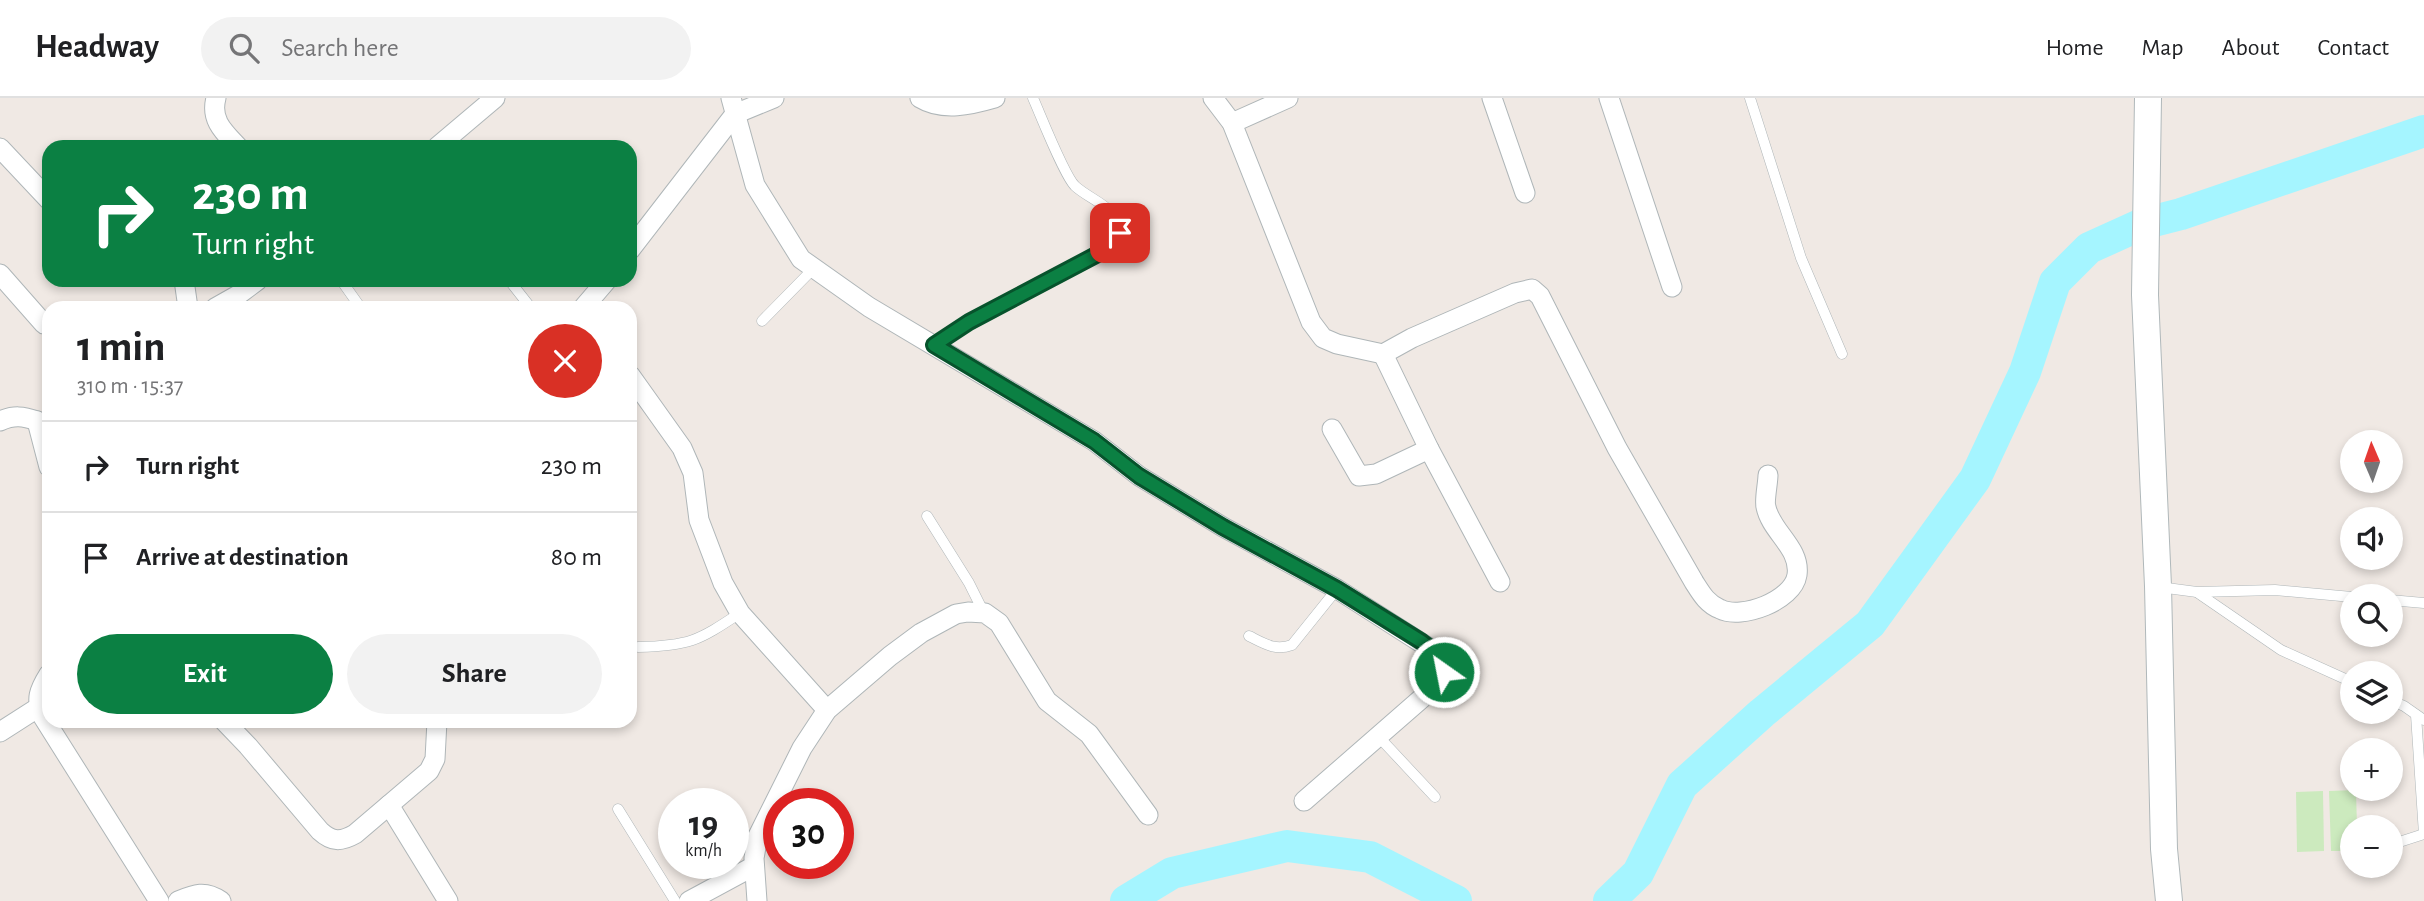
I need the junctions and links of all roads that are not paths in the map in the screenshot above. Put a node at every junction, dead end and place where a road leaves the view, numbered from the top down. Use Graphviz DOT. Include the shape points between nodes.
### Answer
graph roads {
  1 [pos="216,98"];
  2 [pos="495,98"];
  3 [pos="774,98"];
  4 [pos="920,98"];
  5 [pos="995,98"];
  6 [pos="1033,98"];
  7 [pos="1213,98"];
  8 [pos="1288,98"];
  9 [pos="1492,98"];
  10 [pos="1609,98"];
  11 [pos="1750,98"];
  12 [pos="2148,98"];
  13 [pos="733,106"];
  14 [pos="1232,123"];
  15 [pos="232,140"];
  16 [pos="445,140"];
  17 [pos="0,148"];
  18 [pos="42,193"];
  19 [pos="1525,193"];
  20 [pos="637,240"];
  21 [pos="814,268"];
  22 [pos="0,274"];
  23 [pos="249,287"];
  24 [pos="514,287"];
  25 [pos="602,287"];
  26 [pos="1672,287"];
  27 [pos="227,301"];
  28 [pos="526,301"];
  29 [pos="590,301"];
  30 [pos="762,321"];
  31 [pos="42,322"];
  32 [pos="934,345"];
  33 [pos="1384,354"];
  34 [pos="1842,355"];
  35 [pos="637,385"];
  36 [pos="42,418"];
  37 [pos="0,421"];
  38 [pos="1332,429"];
  39 [pos="1429,449"];
  40 [pos="1768,475"];
  41 [pos="927,516"];
  42 [pos="1500,582"];
  43 [pos="2158,586"];
  44 [pos="1337,589"];
  45 [pos="2197,592"];
  46 [pos="2340,596"];
  47 [pos="2403,601"];
  48 [pos="2424,603"];
  49 [pos="740,613"];
  50 [pos="985,613"];
  51 [pos="1249,636"];
  52 [pos="638,647"];
  53 [pos="2340,677"];
  54 [pos="42,685"];
  55 [pos="39,707"];
  56 [pos="2403,708"];
  57 [pos="827,710"];
  58 [pos="42,714"];
  59 [pos="2420,718"];
  60 [pos="49,728"];
  61 [pos="231,728"];
  62 [pos="436,728"];
  63 [pos="0,732"];
  64 [pos="1378,736"];
  65 [pos="1435,797"];
  66 [pos="1304,801"];
  67 [pos="388,805"];
  68 [pos="618,809"];
  69 [pos="1148,815"];
  70 [pos="2424,834"];
  71 [pos="2403,841"];
  72 [pos="754,866"];
  73 [pos="159,901"];
  74 [pos="178,901"];
  75 [pos="221,901"];
  76 [pos="448,901"];
  77 [pos="675,901"];
  78 [pos="689,901"];
  79 [pos="757,901"];
  80 [pos="2168,901"];
  1 -- 15 [label="street" via="218,126"];
  2 -- 16 [label="street"];
  3 -- 13 [label="street"];
  4 -- 5 [label="street" via="955,106"];
  6 -- 32 [label="lane" via="1073,184 1109,210 1119,237 1100,254"];
  7 -- 14 [label="street"];
  8 -- 14 [label="street"];
  9 -- 19 [label="street"];
  10 -- 26 [label="street"];
  11 -- 34 [label="lane" via="1801,258"];
  12 -- 43 [label="street" via="2144,266"];
  13 -- 20 [label="street"];
  13 -- 21 [label="street" via="755,186 801,259"];
  14 -- 33 [label="street" via="1311,322 1323,338"];
  17 -- 18 [label="street"];
  21 -- 30 [label="lane"];
  21 -- 32 [label="street"];
  22 -- 31 [label="street"];
  23 -- 27 [label="street"];
  24 -- 28 [label="lane"];
  25 -- 29 [label="street"];
  32 -- 44 [label="street" via="1094,441 1139,476 1212,521"];
  33 -- 39 [label="street"];
  33 -- 40 [label="street" via="1532,289 1540,296 1617,448 1694,582 1705,599 1722,611 1762,607 1797,578 1797,564 1766,508"];
  35 -- 49 [label="street" via="682,448 693,473 699,520 709,551"];
  36 -- 37 [label="street" via="11,416"];
  38 -- 39 [label="street" via="1359,476 1376,474"];
  39 -- 42 [label="street"];
  41 -- 50 [label="lane"];
  43 -- 45 [label="lane"];
  43 -- 80 [label="street"];
  44 -- 51 [label="lane" via="1292,645 1270,647"];
  44 -- 64 [label="street" via="1422,642 1443,663 1437,685"];
  45 -- 46 [label="lane" via="2275,590"];
  45 -- 53 [label="lane" via="2281,650"];
  47 -- 48 [label="lane"];
  49 -- 52 [label="lane" via="696,641"];
  49 -- 57 [label="street"];
  50 -- 57 [label="street" via="956,614 921,633"];
  50 -- 69 [label="street" via="999,623 1047,701 1089,734"];
  54 -- 55 [label="street"];
  55 -- 58 [label="street"];
  55 -- 63 [label="street"];
  56 -- 59 [label="lane"];
  57 -- 72 [label="street" via="765,820"];
  59 -- 70 [label="lane"];
  60 -- 73 [label="street"];
  61 -- 67 [label="street" via="326,837 344,840"];
  62 -- 67 [label="street" via="435,758 429,771"];
  64 -- 65 [label="lane"];
  64 -- 66 [label="street"];
  67 -- 76 [label="street"];
  68 -- 77 [label="lane"];
  70 -- 71 [label="lane"];
  72 -- 78 [label="street"];
  72 -- 79 [label="street"];
  74 -- 75 [label="street" via="199,893"];
}
